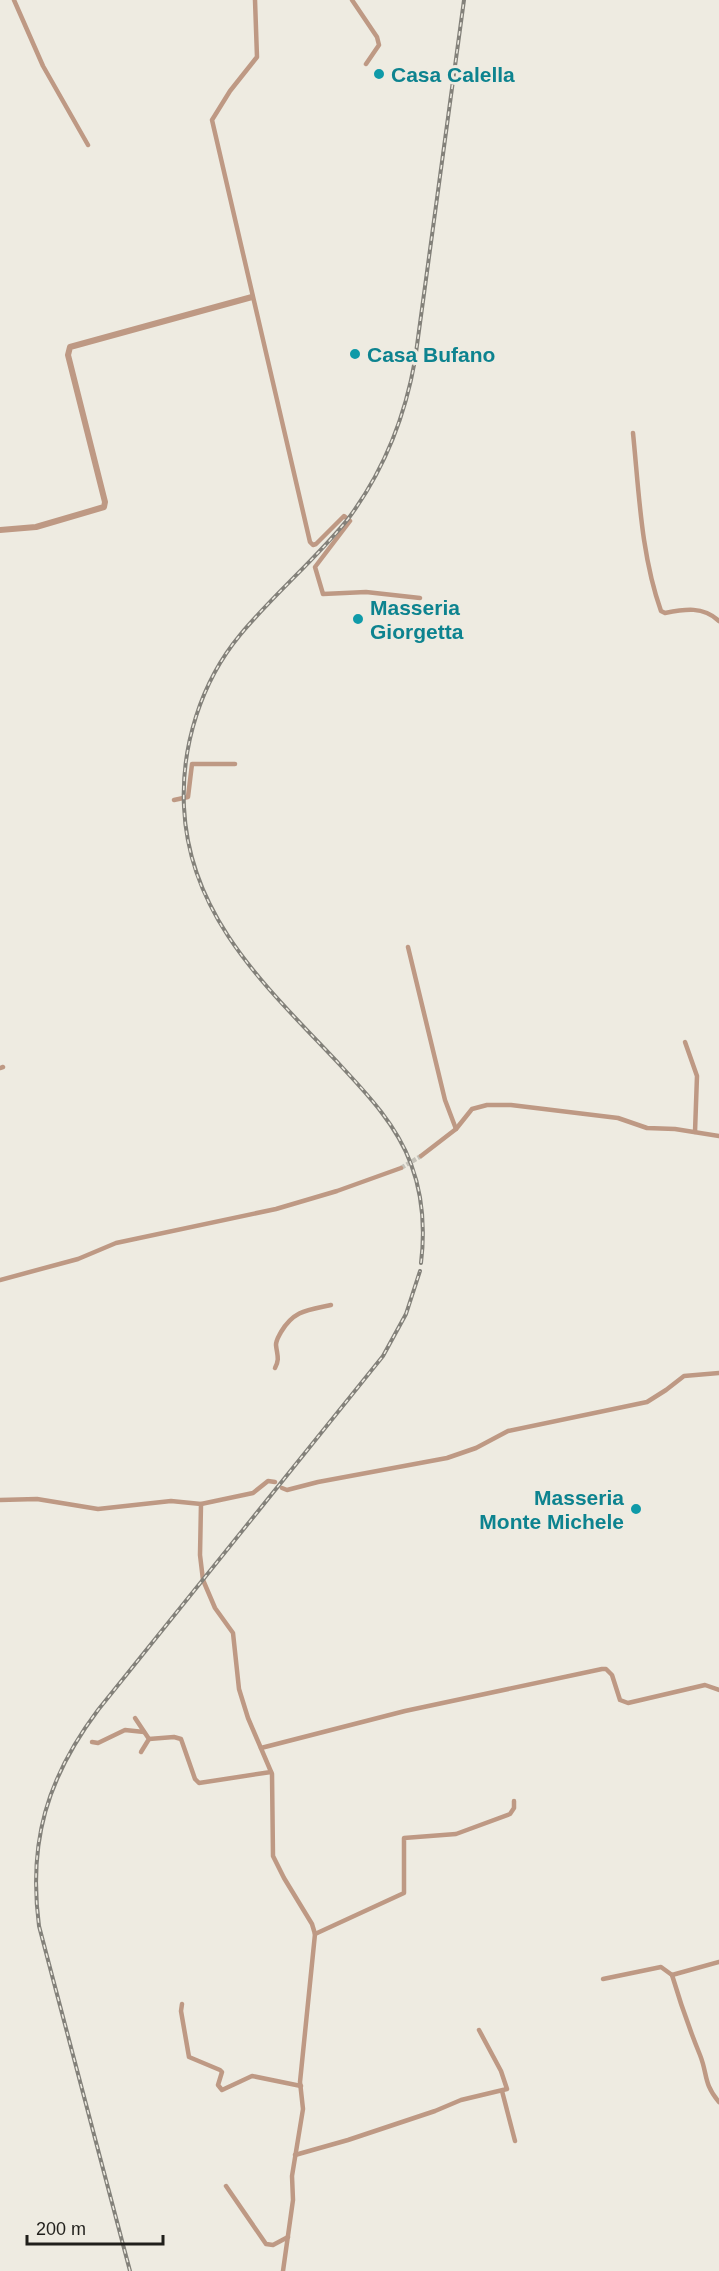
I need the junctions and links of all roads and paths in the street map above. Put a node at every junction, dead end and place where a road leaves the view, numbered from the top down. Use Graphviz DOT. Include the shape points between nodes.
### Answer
graph roads {
  1 [pos="14,0"];
  2 [pos="255,0"];
  3 [pos="352,0"];
  4 [pos="366,64"];
  5 [pos="88,145"];
  6 [pos="252,297"];
  7 [pos="633,434"];
  8 [pos="0,530"];
  9 [pos="420,598"];
  10 [pos="719,621"];
  11 [pos="236,764"];
  12 [pos="174,800"];
  13 [pos="408,947"];
  14 [pos="685,1042"];
  15 [pos="456,1129"];
  16 [pos="696,1132"];
  17 [pos="719,1136"];
  18 [pos="421,1156"];
  19 [pos="401,1167"];
  20 [pos="0,1280"];
  21 [pos="330,1305"];
  22 [pos="275,1368"];
  23 [pos="719,1373"];
  24 [pos="275,1482"];
  25 [pos="282,1488"];
  26 [pos="0,1500"];
  27 [pos="201,1504"];
  28 [pos="719,1690"];
  29 [pos="135,1718"];
  30 [pos="144,1732"];
  31 [pos="149,1739"];
  32 [pos="92,1742"];
  33 [pos="261,1748"];
  34 [pos="141,1752"];
  35 [pos="271,1772"];
  36 [pos="514,1801"];
  37 [pos="315,1934"];
  38 [pos="719,1962"];
  39 [pos="672,1974"];
  40 [pos="603,1979"];
  41 [pos="182,2004"];
  42 [pos="479,2030"];
  43 [pos="301,2086"];
  44 [pos="502,2091"];
  45 [pos="719,2102"];
  46 [pos="515,2140"];
  47 [pos="295,2155"];
  48 [pos="226,2186"];
  49 [pos="288,2237"];
  50 [pos="283,2271"];
  1 -- 5 [label="street" via="43,66"];
  2 -- 6 [label="street" via="257,57 212,120"];
  3 -- 4 [label="street" via="379,45"];
  6 -- 8 [label="street" via="70,347 68,355 104,507 36,527"];
  6 -- 9 [label="street" via="310,542 316,544 344,516 350,521 315,565 323,594 366,592"];
  7 -- 10 [label="street" via="643,526 661,611 699,610 711,613"];
  11 -- 12 [label="street" via="192,764 188,797"];
  13 -- 15 [label="street" via="445,1100"];
  14 -- 16 [label="street" via="696,1076"];
  15 -- 16 [label="street" via="472,1109 503,1105 618,1118 647,1128"];
  15 -- 18 [label="street"];
  16 -- 17 [label="street"];
  19 -- 20 [label="street" via="276,1209 116,1243 78,1259"];
  21 -- 22 [label="street" via="293,1316 276,1341 279,1361"];
  23 -- 25 [label="street" via="684,1376 647,1402 508,1431 447,1458"];
  24 -- 27 [label="street" via="268,1481 253,1493"];
  26 -- 27 [label="street" via="37,1499 98,1509 171,1501"];
  27 -- 33 [label="street" via="203,1580 215,1608 233,1633 239,1689"];
  28 -- 33 [label="street" via="705,1685 628,1703 620,1700 612,1675 602,1669 405,1711"];
  29 -- 30 [label="street"];
  30 -- 31 [label="street"];
  30 -- 32 [label="street" via="124,1730 98,1743"];
  31 -- 34 [label="street"];
  31 -- 35 [label="street" via="181,1739 195,1779 200,1783"];
  33 -- 35 [label="street"];
  35 -- 37 [label="street" via="273,1856"];
  36 -- 37 [label="street" via="509,1815 459,1833 404,1838 404,1893"];
  37 -- 43 [label="street"];
  38 -- 39 [label="street"];
  39 -- 40 [label="street" via="661,1967"];
  39 -- 45 [label="street" via="709,2090"];
  41 -- 43 [label="street" via="189,2057 222,2072 218,2085 222,2090 252,2076"];
  42 -- 44 [label="street" via="501,2071 507,2090"];
  43 -- 47 [label="street" via="303,2109"];
  44 -- 46 [label="street"];
  44 -- 47 [label="street" via="461,2100"];
  47 -- 49 [label="street"];
  48 -- 49 [label="street" via="266,2244 273,2245"];
  49 -- 50 [label="street"];
}
